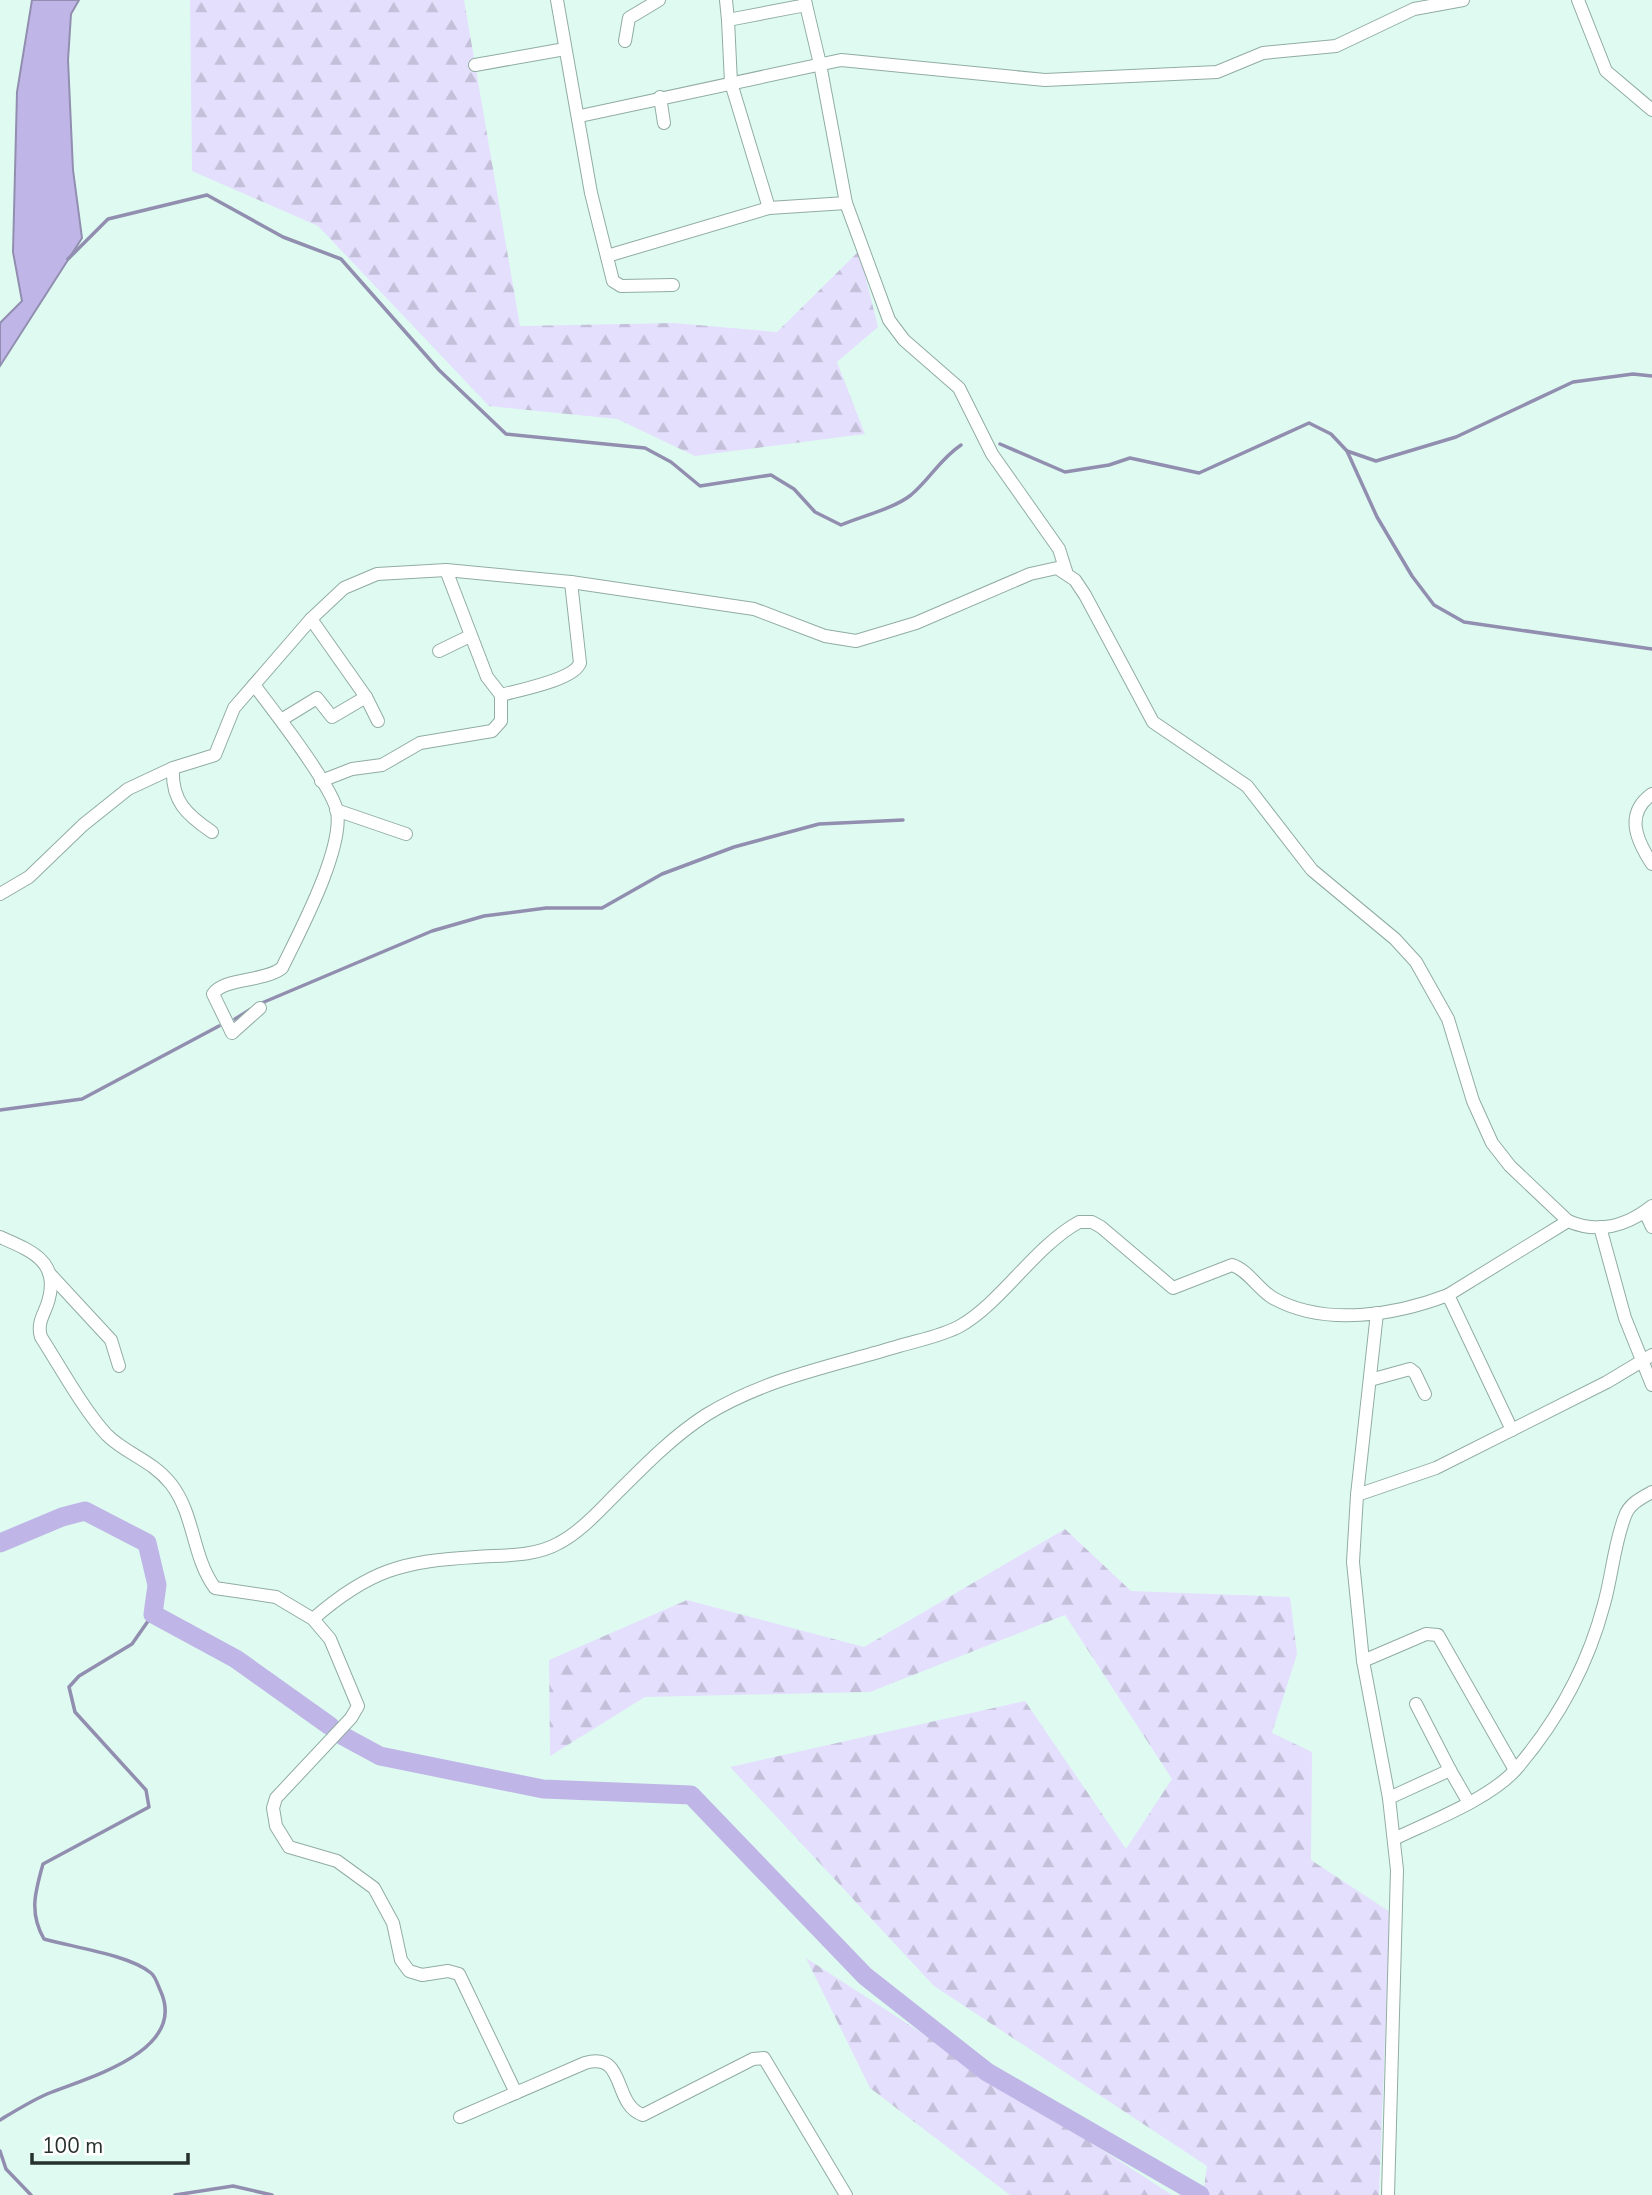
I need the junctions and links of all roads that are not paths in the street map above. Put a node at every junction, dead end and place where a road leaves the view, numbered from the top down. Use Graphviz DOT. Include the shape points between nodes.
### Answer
graph roads {
  1 [pos="557,0"];
  2 [pos="659,0"];
  3 [pos="726,0"];
  4 [pos="1463,0"];
  5 [pos="1578,0"];
  6 [pos="806,2"];
  7 [pos="776,5"];
  8 [pos="728,20"];
  9 [pos="625,41"];
  10 [pos="565,49"];
  11 [pos="820,64"];
  12 [pos="475,65"];
  13 [pos="731,83"];
  14 [pos="660,97"];
  15 [pos="1652,110"];
  16 [pos="580,116"];
  17 [pos="664,123"];
  18 [pos="846,203"];
  19 [pos="769,208"];
  20 [pos="607,256"];
  21 [pos="673,285"];
  22 [pos="446,570"];
  23 [pos="1066,571"];
  24 [pos="571,582"];
  25 [pos="311,619"];
  26 [pos="470,636"];
  27 [pos="439,651"];
  28 [pos="254,685"];
  29 [pos="501,695"];
  30 [pos="366,696"];
  31 [pos="281,720"];
  32 [pos="377,721"];
  33 [pos="173,768"];
  34 [pos="321,781"];
  35 [pos="1652,794"];
  36 [pos="336,810"];
  37 [pos="212,832"];
  38 [pos="406,834"];
  39 [pos="1652,864"];
  40 [pos="0,894"];
  41 [pos="260,1008"];
  42 [pos="1648,1209"];
  43 [pos="1568,1221"];
  44 [pos="1600,1227"];
  45 [pos="1652,1227"];
  46 [pos="0,1237"];
  47 [pos="49,1273"];
  48 [pos="1448,1295"];
  49 [pos="1377,1313"];
  50 [pos="1646,1357"];
  51 [pos="118,1366"];
  52 [pos="1370,1380"];
  53 [pos="1652,1385"];
  54 [pos="1425,1394"];
  55 [pos="1511,1430"];
  56 [pos="1652,1492"];
  57 [pos="1357,1495"];
  58 [pos="313,1619"];
  59 [pos="1363,1661"];
  60 [pos="1416,1704"];
  61 [pos="1450,1770"];
  62 [pos="1515,1770"];
  63 [pos="1389,1798"];
  64 [pos="1469,1803"];
  65 [pos="1394,1839"];
  66 [pos="516,2093"];
  67 [pos="460,2117"];
  68 [pos="846,2195"];
  69 [pos="1388,2195"];
  1 -- 10 [label="street"];
  2 -- 9 [label="street" via="629,18"];
  3 -- 8 [label="street"];
  4 -- 11 [label="street" via="1414,9 1338,45 1258,54 1217,72 1045,80 852,60"];
  5 -- 15 [label="street" via="1606,71"];
  6 -- 7 [label="street"];
  6 -- 11 [label="street"];
  7 -- 8 [label="street"];
  8 -- 13 [label="street"];
  10 -- 12 [label="street"];
  10 -- 16 [label="street"];
  11 -- 13 [label="street"];
  11 -- 18 [label="street"];
  13 -- 14 [label="street"];
  13 -- 19 [label="street"];
  14 -- 16 [label="street"];
  14 -- 17 [label="street"];
  16 -- 20 [label="street" via="591,193"];
  18 -- 19 [label="street"];
  18 -- 23 [label="street" via="889,320 904,340 959,388 992,454 1059,549"];
  19 -- 20 [label="street"];
  20 -- 21 [label="street" via="618,285"];
  22 -- 24 [label="street"];
  22 -- 25 [label="street" via="404,571 360,580"];
  22 -- 26 [label="street"];
  23 -- 24 [label="street" via="1053,568 1030,574 916,623 861,641 825,636 754,609"];
  23 -- 43 [label="street" via="1085,595 1153,722 1248,786 1312,870 1416,962 1447,1018 1473,1101 1492,1143"];
  24 -- 29 [label="street" via="578,669"];
  25 -- 28 [label="street"];
  25 -- 30 [label="street"];
  26 -- 27 [label="street"];
  26 -- 29 [label="street" via="487,677"];
  28 -- 31 [label="street"];
  28 -- 33 [label="street" via="228,717 217,753"];
  29 -- 34 [label="street" via="501,721 492,731 420,743 379,766 352,769"];
  30 -- 31 [label="street" via="332,717 317,698"];
  30 -- 32 [label="street"];
  31 -- 34 [label="street"];
  33 -- 37 [label="street" via="173,789 180,805"];
  33 -- 40 [label="street" via="113,799 29,877"];
  34 -- 36 [label="street"];
  35 -- 39 [label="street" via="1640,805 1635,819 1637,835"];
  36 -- 38 [label="street"];
  36 -- 41 [label="street" via="331,852 282,968 251,981 220,986 214,994 232,1033"];
  42 -- 44 [label="street" via="1617,1225"];
  42 -- 45 [label="street"];
  43 -- 44 [label="street" via="1588,1229"];
  43 -- 48 [label="street"];
  44 -- 50 [label="street" via="1621,1306"];
  46 -- 47 [label="street" via="37,1254"];
  47 -- 51 [label="street" via="111,1340"];
  47 -- 58 [label="street" via="49,1297 39,1323 41,1336 105,1433 148,1462 170,1484 186,1508 212,1585 222,1592 276,1597"];
  48 -- 49 [label="street" via="1397,1312"];
  48 -- 55 [label="street"];
  49 -- 52 [label="street"];
  49 -- 58 [label="street" via="1328,1314 1283,1303 1232,1265 1173,1287 1101,1227 1079,1222 959,1326 851,1361 794,1373 746,1392 706,1415 657,1453 562,1542 534,1552 393,1568 343,1593"];
  50 -- 53 [label="street"];
  50 -- 55 [label="street"];
  52 -- 54 [label="street" via="1410,1369"];
  52 -- 57 [label="street"];
  55 -- 57 [label="street" via="1436,1468"];
  56 -- 62 [label="street" via="1625,1514 1604,1606 1582,1668 1549,1726"];
  57 -- 59 [label="street" via="1353,1562"];
  58 -- 66 [label="street" via="330,1639 358,1706 276,1798 279,1834 295,1850 337,1861 374,1888 393,1923 401,1960 409,1971 459,1974"];
  59 -- 62 [label="street" via="1430,1633 1438,1635"];
  59 -- 63 [label="street"];
  60 -- 61 [label="street"];
  61 -- 63 [label="street"];
  61 -- 64 [label="street"];
  62 -- 64 [label="street"];
  63 -- 65 [label="street"];
  64 -- 65 [label="street"];
  65 -- 69 [label="street" via="1397,1870"];
  66 -- 67 [label="street"];
  66 -- 68 [label="street" via="585,2063 604,2061 631,2109 643,2115 753,2059 764,2058"];
}
